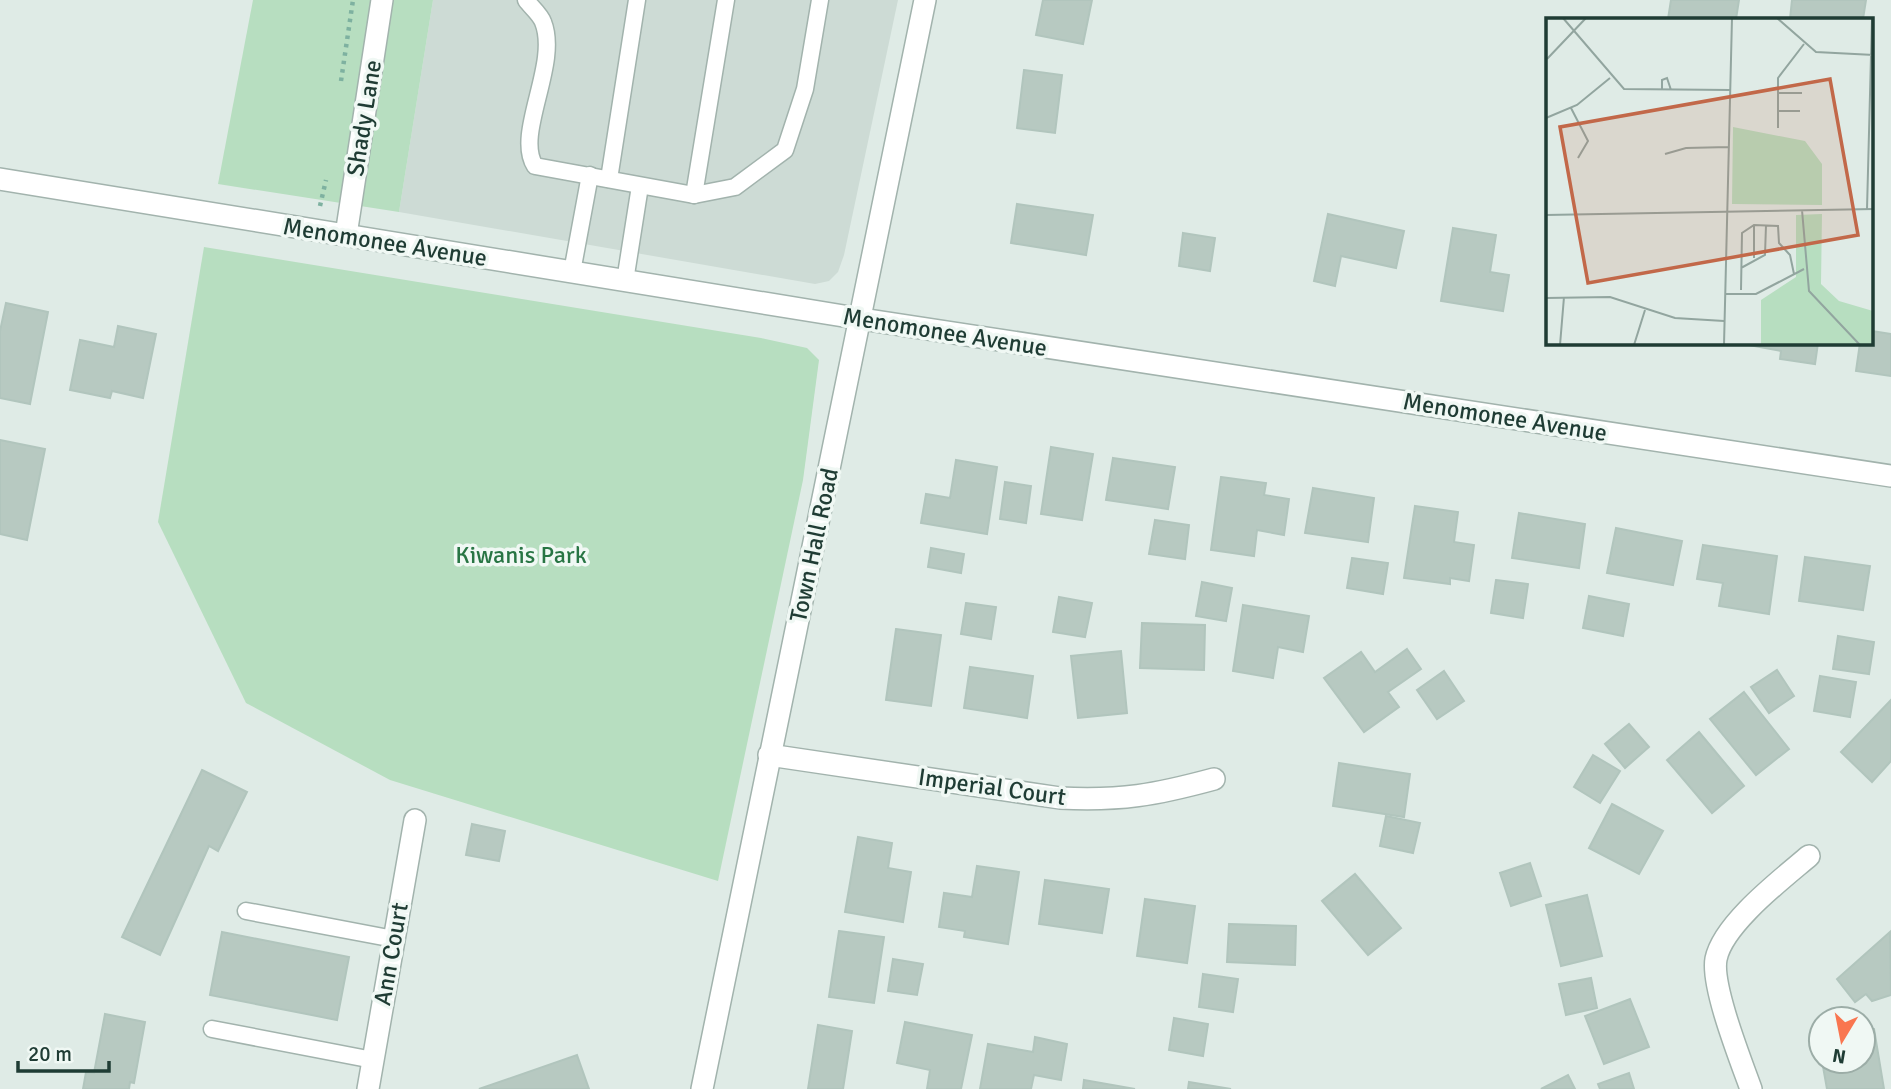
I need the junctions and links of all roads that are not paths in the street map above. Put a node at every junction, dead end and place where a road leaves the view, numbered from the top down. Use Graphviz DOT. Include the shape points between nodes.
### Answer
graph roads {
  1 [pos="382,0"];
  2 [pos="526,0"];
  3 [pos="637,0"];
  4 [pos="726,0"];
  5 [pos="820,0"];
  6 [pos="925,0"];
  7 [pos="590,175"];
  8 [pos="0,179"];
  9 [pos="609,179"];
  10 [pos="640,186"];
  11 [pos="694,195"];
  12 [pos="346,235"];
  13 [pos="572,272"];
  14 [pos="625,281"];
  15 [pos="862,319"];
  16 [pos="1891,476"];
  17 [pos="769,755"];
  18 [pos="1214,779"];
  19 [pos="415,820"];
  20 [pos="1809,856"];
  21 [pos="246,911"];
  22 [pos="394,939"];
  23 [pos="212,1029"];
  24 [pos="373,1060"];
  25 [pos="368,1089"];
  26 [pos="702,1089"];
  27 [pos="1751,1089"];
  1 -- 12 [label="street, Shady Lane"];
  2 -- 7 [label="lane" via="542,20 547,39 530,158 535,166"];
  3 -- 9 [label="lane"];
  4 -- 11 [label="lane"];
  5 -- 11 [label="lane" via="806,89 785,150 735,187"];
  6 -- 15 [label="street, Town Hall Road"];
  7 -- 9 [label="lane"];
  7 -- 13 [label="lane"];
  8 -- 12 [label="street, Menomonee Avenue"];
  9 -- 10 [label="lane"];
  10 -- 11 [label="lane"];
  10 -- 14 [label="lane"];
  12 -- 13 [label="street, Menomonee Avenue"];
  13 -- 14 [label="street, Menomonee Avenue"];
  14 -- 15 [label="street, Menomonee Avenue"];
  15 -- 16 [label="street, Menomonee Avenue"];
  15 -- 17 [label="street, Town Hall Road"];
  17 -- 18 [label="street, Imperial Court" via="1060,798 1152,796"];
  17 -- 26 [label="street, Town Hall Road"];
  19 -- 22 [label="street, Ann Court"];
  20 -- 27 [label="street" via="1753,904 1720,947 1716,962"];
  21 -- 22 [label="lane"];
  22 -- 24 [label="street, Ann Court"];
  23 -- 24 [label="lane"];
  24 -- 25 [label="street, Ann Court"];
}
